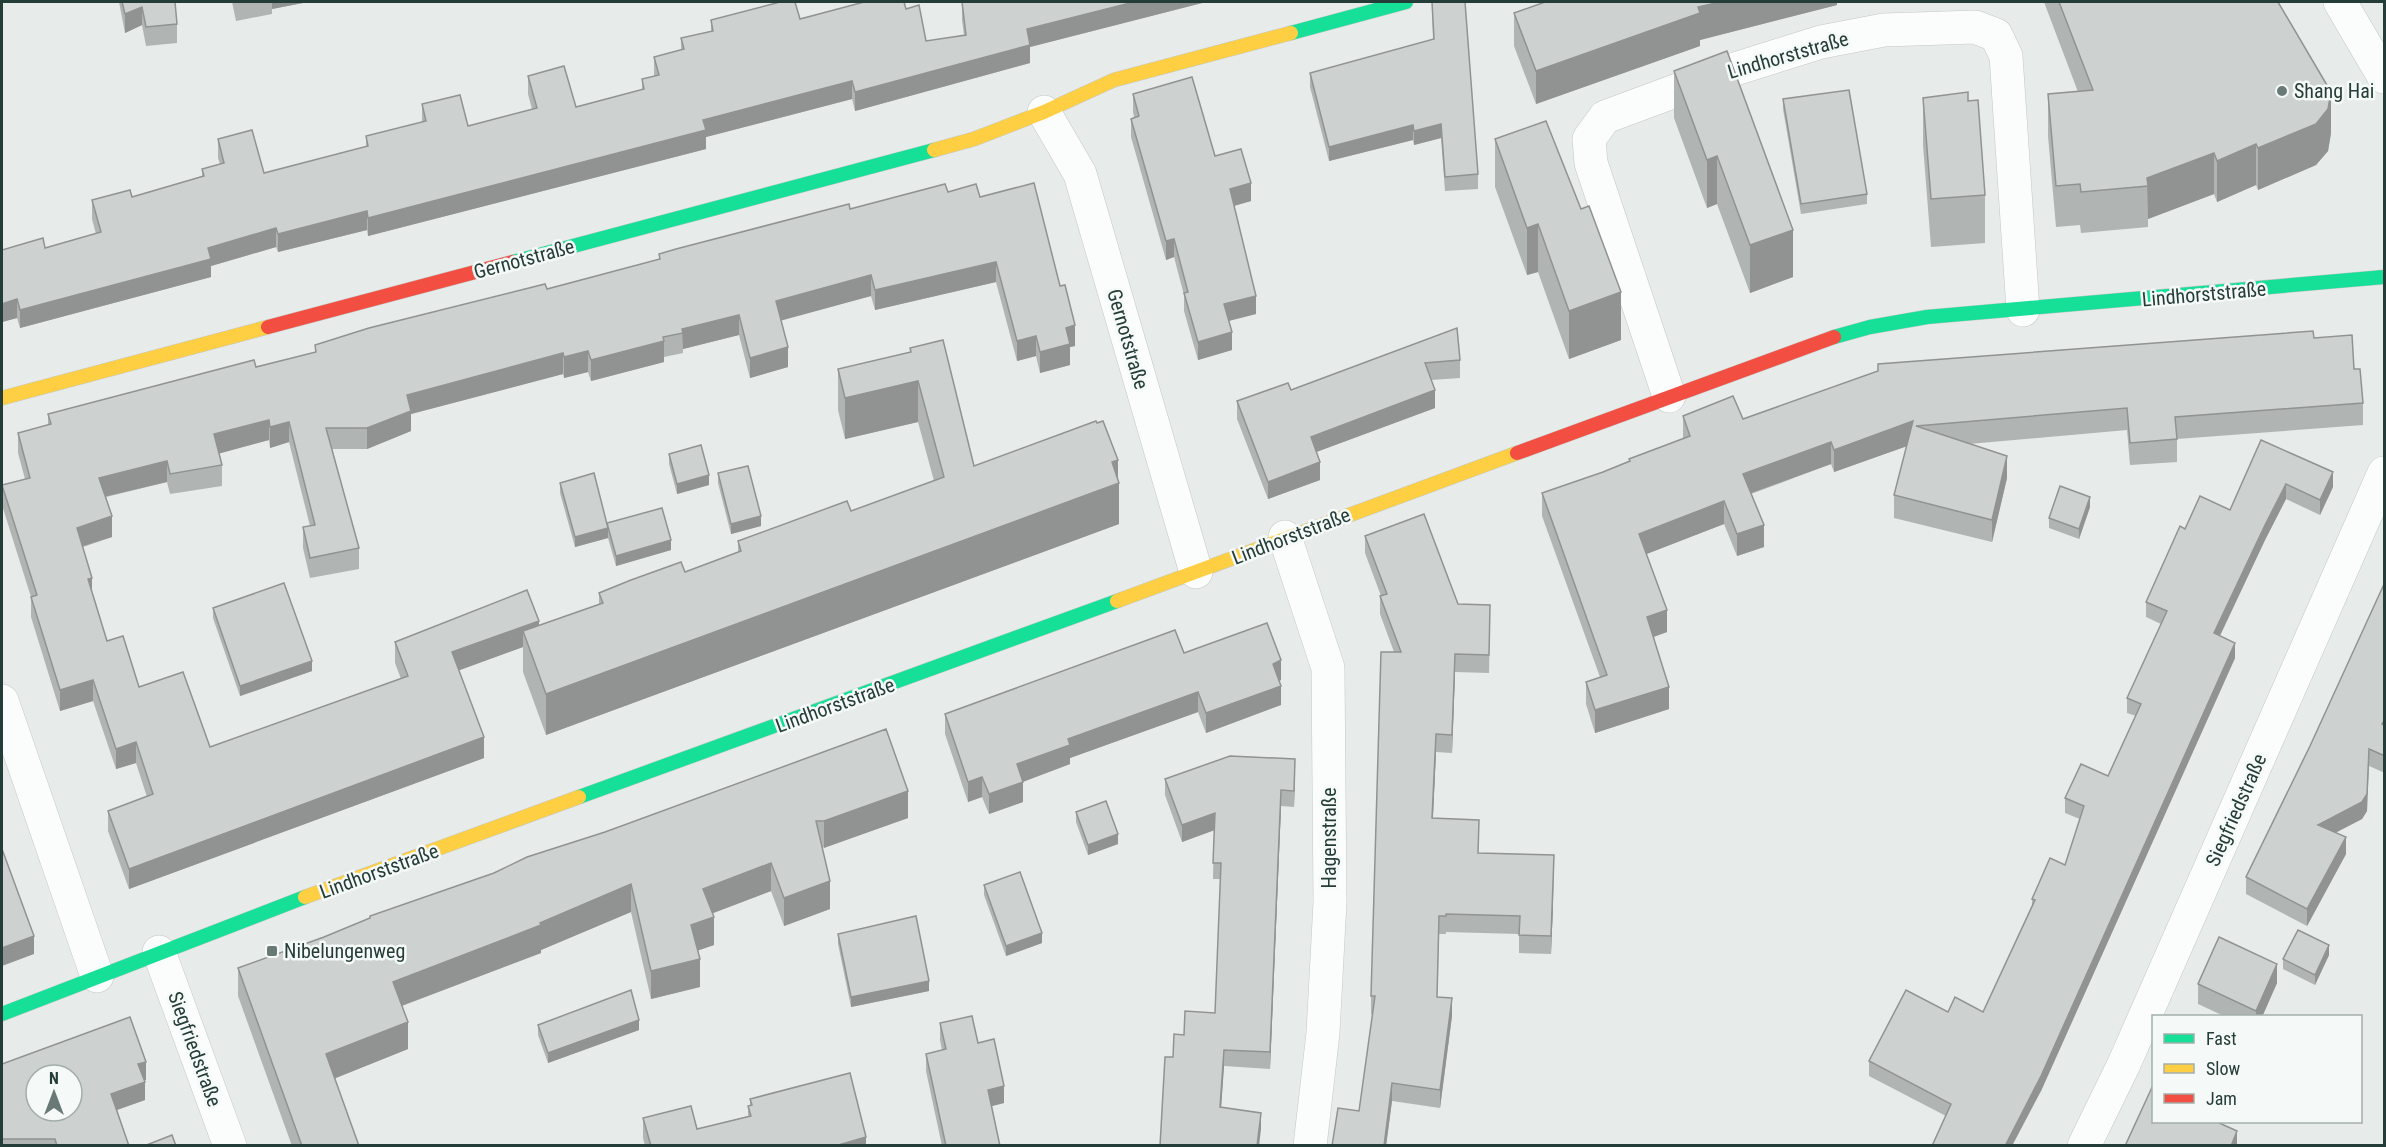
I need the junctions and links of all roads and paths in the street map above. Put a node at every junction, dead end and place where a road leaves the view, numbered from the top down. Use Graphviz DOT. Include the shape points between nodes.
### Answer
graph roads {
  1 [pos="1406,2"];
  2 [pos="2340,2"];
  3 [pos="2385,76"];
  4 [pos="1044,112"];
  5 [pos="2385,277"];
  6 [pos="2022,310"];
  7 [pos="1669,396"];
  8 [pos="2,398"];
  9 [pos="2385,473"];
  10 [pos="1285,537"];
  11 [pos="1196,572"];
  12 [pos="2,701"];
  13 [pos="159,952"];
  14 [pos="97,975"];
  15 [pos="2,1014"];
  16 [pos="230,1146"];
  17 [pos="1310,1146"];
  18 [pos="2084,1146"];
  1 -- 4 [label="street, Gernotstraße" via="1114,80"];
  2 -- 3 [label="street"];
  4 -- 8 [label="street, Gernotstraße" via="974,139"];
  4 -- 11 [label="street, Gernotstraße" via="1080,174"];
  5 -- 6 [label="street, Lindhorststraße"];
  6 -- 7 [label="street, Lindhorststraße" via="1927,317 1870,327 1817,342"];
  6 -- 7 [label="street, Lindhorststraße" via="2006,56 1996,35 1975,27 1884,30 1821,42 1605,117 1589,139 1590,164"];
  7 -- 10 [label="street, Lindhorststraße"];
  9 -- 18 [label="street, Siegfriedstraße" via="2124,1064"];
  10 -- 11 [label="street, Lindhorststraße"];
  10 -- 17 [label="street, Hagenstraße" via="1328,668 1330,902 1323,1033"];
  11 -- 13 [label="street, Lindhorststraße"];
  12 -- 14 [label="street"];
  13 -- 14 [label="street, Lindhorststraße"];
  13 -- 16 [label="street, Siegfriedstraße"];
  14 -- 15 [label="street, Lindhorststraße"];
}
